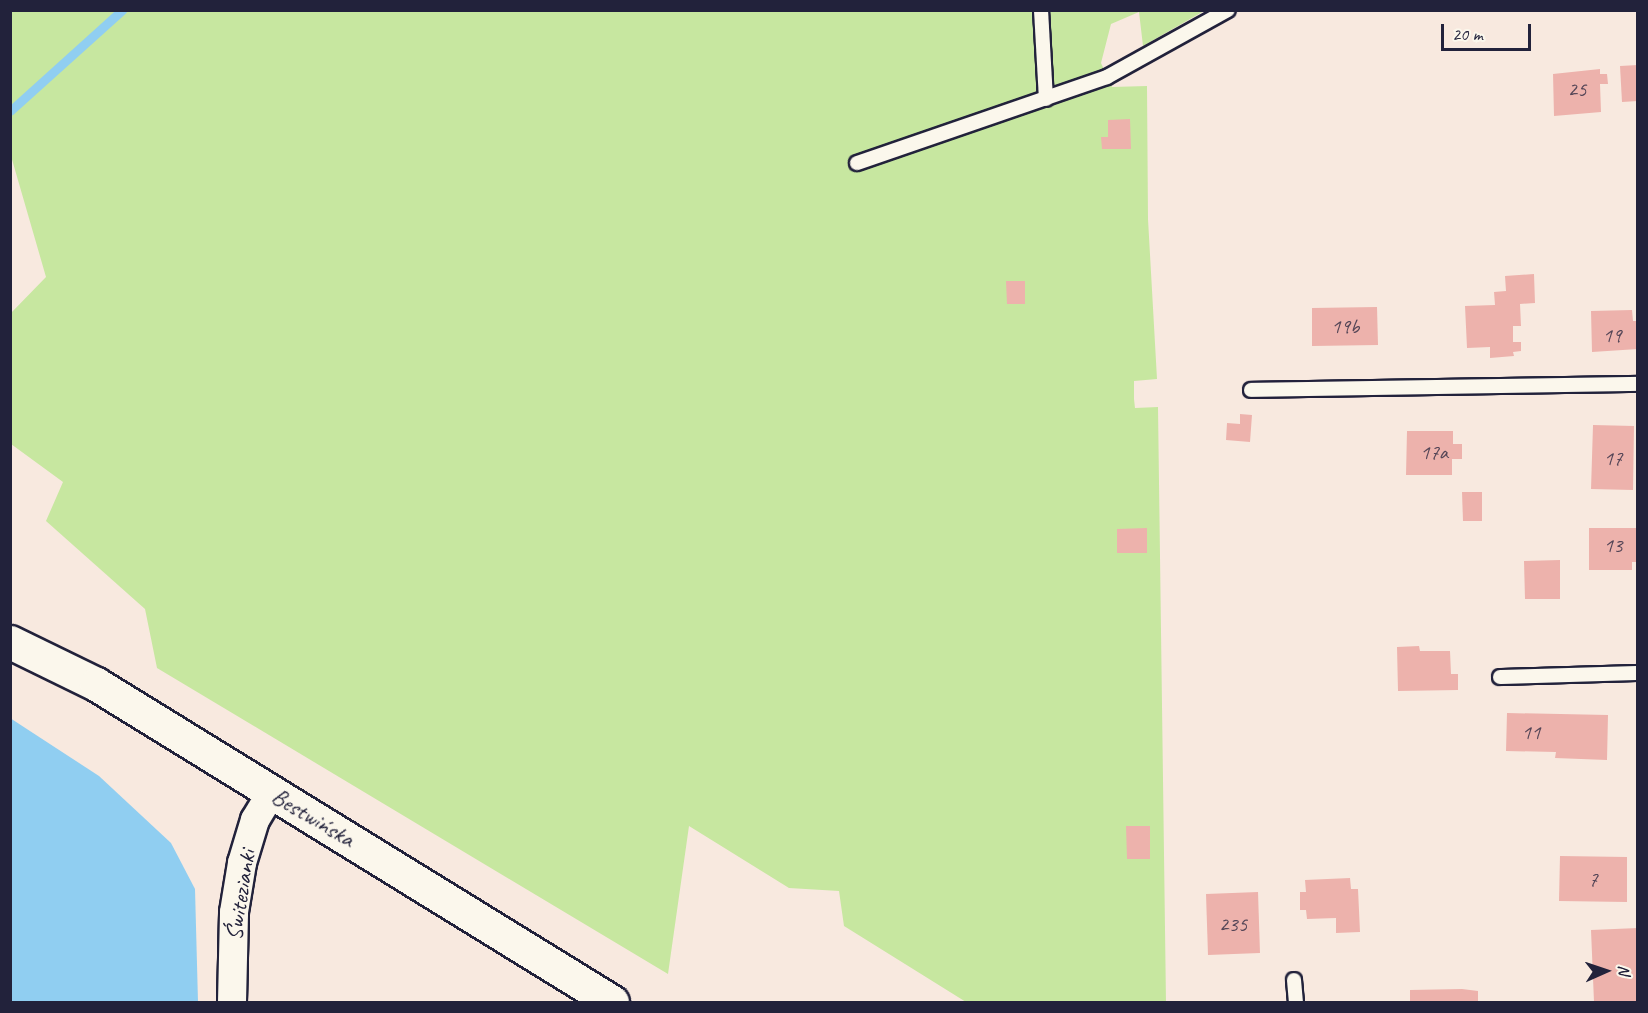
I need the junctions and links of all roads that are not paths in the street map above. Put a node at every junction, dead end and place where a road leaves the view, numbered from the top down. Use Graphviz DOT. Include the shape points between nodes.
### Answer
graph roads {
  1 [pos="1041,10"];
  2 [pos="1228,10"];
  3 [pos="1046,99"];
  4 [pos="857,164"];
  5 [pos="1638,384"];
  6 [pos="1251,390"];
  7 [pos="10,642"];
  8 [pos="1638,673"];
  9 [pos="1500,677"];
  10 [pos="271,793"];
  11 [pos="1294,980"];
  12 [pos="232,1002"];
  13 [pos="612,1002"];
  14 [pos="1296,1002"];
  1 -- 3 [label="lane"];
  2 -- 3 [label="lane" via="1107,77"];
  3 -- 4 [label="lane"];
  5 -- 6 [label="lane"];
  7 -- 10 [label="street, Bestwińska" via="96,684"];
  8 -- 9 [label="lane"];
  10 -- 12 [label="street, Świtezianki" via="255,820 242,863 234,912"];
  10 -- 13 [label="street, Bestwińska"];
  11 -- 14 [label="lane"];
}
